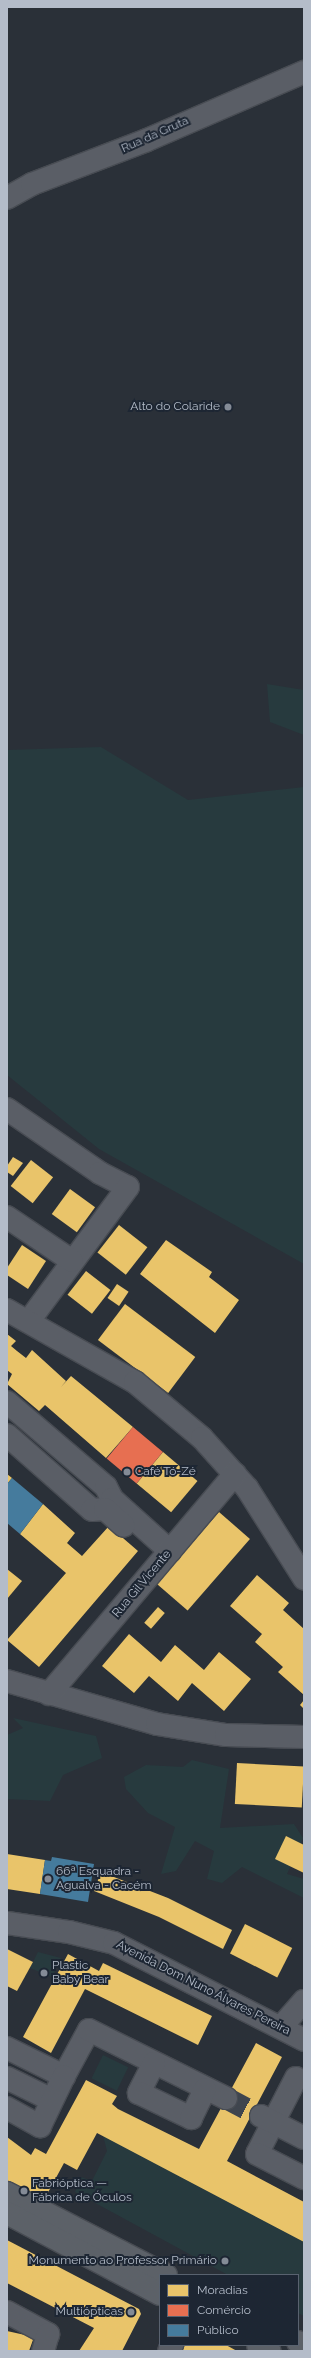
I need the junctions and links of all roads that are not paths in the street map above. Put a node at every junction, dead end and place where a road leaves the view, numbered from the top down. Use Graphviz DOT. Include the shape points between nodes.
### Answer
graph roads {
  1 [pos="304,72"];
  2 [pos="7,198"];
  3 [pos="7,1110"];
  4 [pos="7,1217"];
  5 [pos="72,1261"];
  6 [pos="7,1310"];
  7 [pos="29,1321"];
  8 [pos="7,1402"];
  9 [pos="7,1435"];
  10 [pos="235,1474"];
  11 [pos="166,1555"];
  12 [pos="304,1578"];
  13 [pos="7,1682"];
  14 [pos="49,1694"];
  15 [pos="304,1737"];
  16 [pos="7,1923"];
  17 [pos="304,2001"];
  18 [pos="282,2026"];
  19 [pos="304,2040"];
  20 [pos="7,2048"];
  21 [pos="154,2063"];
  22 [pos="64,2076"];
  23 [pos="7,2078"];
  24 [pos="296,2078"];
  25 [pos="205,2089"];
  26 [pos="226,2098"];
  27 [pos="52,2100"];
  28 [pos="7,2108"];
  29 [pos="266,2119"];
  30 [pos="304,2138"];
  31 [pos="304,2178"];
  32 [pos="7,2193"];
  33 [pos="7,2213"];
  34 [pos="164,2274"];
  35 [pos="159,2293"];
  36 [pos="7,2312"];
  37 [pos="260,2346"];
  38 [pos="43,2351"];
  39 [pos="270,2351"];
  1 -- 2 [label="street, Rua da Gruta" via="147,140 32,184"];
  3 -- 5 [label="street" via="100,1173 128,1187"];
  4 -- 5 [label="street"];
  5 -- 7 [label="street"];
  6 -- 7 [label="street"];
  7 -- 10 [label="street" via="135,1382 202,1438"];
  8 -- 11 [label="street" via="106,1487 112,1499"];
  9 -- 11 [label="street" via="92,1510 105,1509"];
  10 -- 11 [label="street, Rua Gil Vicente"];
  10 -- 12 [label="street"];
  11 -- 14 [label="street, Rua Gil Vicente"];
  13 -- 14 [label="street"];
  14 -- 15 [label="street" via="157,1724 226,1735"];
  16 -- 18 [label="street, Avenida Dom Nuno Álvares Pereira" via="69,1932 114,1943"];
  17 -- 18 [label="street"];
  18 -- 19 [label="street, Avenida Dom Nuno Álvares Pereira"];
  20 -- 22 [label="street"];
  21 -- 22 [label="street" via="89,2030"];
  21 -- 25 [label="street"];
  21 -- 25 [label="street" via="139,2093 191,2118"];
  22 -- 27 [label="street"];
  23 -- 27 [label="street"];
  24 -- 29 [label="street"];
  25 -- 26 [label="street"];
  27 -- 28 [label="street" via="40,2126"];
  29 -- 30 [label="street"];
  29 -- 31 [label="street" via="258,2154"];
  32 -- 34 [label="main road"];
  33 -- 35 [label="main road"];
  36 -- 38 [label="street" via="48,2334"];
  37 -- 39 [label="main road"];
}
